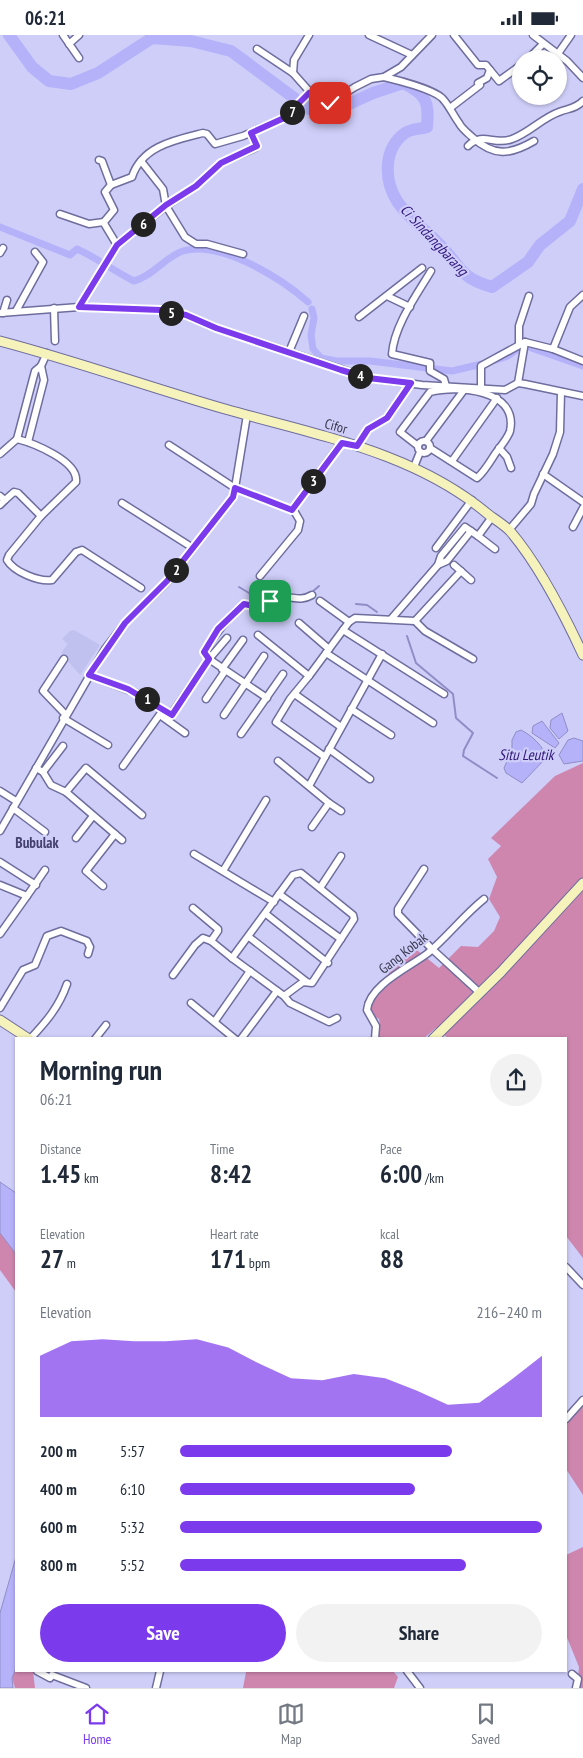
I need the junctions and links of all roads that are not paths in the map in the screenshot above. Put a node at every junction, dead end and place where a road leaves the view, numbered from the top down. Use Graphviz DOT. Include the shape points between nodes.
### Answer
graph roads {
  1 [pos="64,35"];
  2 [pos="79,35"];
  3 [pos="309,35"];
  4 [pos="369,35"];
  5 [pos="432,35"];
  6 [pos="454,35"];
  7 [pos="533,35"];
  8 [pos="571,35"];
  9 [pos="70,44"];
  10 [pos="543,44"];
  11 [pos="257,49"];
  12 [pos="537,50"];
  13 [pos="551,50"];
  14 [pos="560,50"];
  15 [pos="412,55"];
  16 [pos="79,58"];
  17 [pos="567,61"];
  18 [pos="490,70"];
  19 [pos="512,72"];
  20 [pos="293,73"];
  21 [pos="384,77"];
  22 [pos="583,78"];
  23 [pos="309,93"];
  24 [pos="583,101"];
  25 [pos="450,108"];
  26 [pos="251,133"];
  27 [pos="475,139"];
  28 [pos="534,141"];
  29 [pos="468,147"];
  30 [pos="99,160"];
  31 [pos="141,161"];
  32 [pos="111,185"];
  33 [pos="166,205"];
  34 [pos="60,214"];
  35 [pos="104,222"];
  36 [pos="117,245"];
  37 [pos="35,252"];
  38 [pos="243,254"];
  39 [pos="422,269"];
  40 [pos="430,271"];
  41 [pos="583,295"];
  42 [pos="387,296"];
  43 [pos="529,296"];
  44 [pos="7,300"];
  45 [pos="79,307"];
  46 [pos="410,307"];
  47 [pos="54,308"];
  48 [pos="16,311"];
  49 [pos="1,313"];
  50 [pos="304,316"];
  51 [pos="359,317"];
  52 [pos="0,341"];
  53 [pos="55,341"];
  54 [pos="523,344"];
  55 [pos="553,349"];
  56 [pos="289,352"];
  57 [pos="46,353"];
  58 [pos="583,361"];
  59 [pos="41,366"];
  60 [pos="411,383"];
  61 [pos="518,383"];
  62 [pos="446,385"];
  63 [pos="481,387"];
  64 [pos="464,390"];
  65 [pos="561,391"];
  66 [pos="583,396"];
  67 [pos="497,398"];
  68 [pos="247,415"];
  69 [pos="17,439"];
  70 [pos="28,442"];
  71 [pos="342,443"];
  72 [pos="169,445"];
  73 [pos="429,445"];
  74 [pos="357,446"];
  75 [pos="499,448"];
  76 [pos="419,449"];
  77 [pos="0,454"];
  78 [pos="452,461"];
  79 [pos="414,467"];
  80 [pos="510,468"];
  81 [pos="543,474"];
  82 [pos="235,488"];
  83 [pos="2,500"];
  84 [pos="472,500"];
  85 [pos="583,502"];
  86 [pos="122,503"];
  87 [pos="583,508"];
  88 [pos="293,509"];
  89 [pos="42,516"];
  90 [pos="492,517"];
  91 [pos="573,527"];
  92 [pos="509,530"];
  93 [pos="471,531"];
  94 [pos="478,536"];
  95 [pos="453,540"];
  96 [pos="460,545"];
  97 [pos="193,548"];
  98 [pos="436,548"];
  99 [pos="495,549"];
  100 [pos="438,565"];
  101 [pos="454,565"];
  102 [pos="461,571"];
  103 [pos="260,576"];
  104 [pos="471,580"];
  105 [pos="141,588"];
  106 [pos="312,595"];
  107 [pos="320,601"];
  108 [pos="392,618"];
  109 [pos="415,621"];
  110 [pos="349,622"];
  111 [pos="299,623"];
  112 [pos="343,630"];
  113 [pos="258,635"];
  114 [pos="226,638"];
  115 [pos="244,640"];
  116 [pos="328,651"];
  117 [pos="382,654"];
  118 [pos="583,655"];
  119 [pos="264,656"];
  120 [pos="64,659"];
  121 [pos="209,659"];
  122 [pos="473,659"];
  123 [pos="223,670"];
  124 [pos="283,674"];
  125 [pos="89,675"];
  126 [pos="309,676"];
  127 [pos="367,681"];
  128 [pos="245,683"];
  129 [pos="444,694"];
  130 [pos="296,695"];
  131 [pos="267,698"];
  132 [pos="206,699"];
  133 [pos="351,709"];
  134 [pos="161,712"];
  135 [pos="224,715"];
  136 [pos="64,717"];
  137 [pos="433,723"];
  138 [pos="341,727"];
  139 [pos="185,733"];
  140 [pos="241,734"];
  141 [pos="391,735"];
  142 [pos="108,745"];
  143 [pos="63,746"];
  144 [pos="328,749"];
  145 [pos="324,757"];
  146 [pos="278,761"];
  147 [pos="123,766"];
  148 [pos="36,768"];
  149 [pos="43,772"];
  150 [pos="370,779"];
  151 [pos="309,786"];
  152 [pos="0,791"];
  153 [pos="66,792"];
  154 [pos="266,800"];
  155 [pos="16,801"];
  156 [pos="330,803"];
  157 [pos="13,808"];
  158 [pos="341,811"];
  159 [pos="142,815"];
  160 [pos="93,816"];
  161 [pos="312,827"];
  162 [pos="0,831"];
  163 [pos="45,831"];
  164 [pos="115,834"];
  165 [pos="76,838"];
  166 [pos="122,840"];
  167 [pos="194,854"];
  168 [pos="340,856"];
  169 [pos="0,862"];
  170 [pos="424,869"];
  171 [pos="45,870"];
  172 [pos="223,871"];
  173 [pos="583,883"];
  174 [pos="0,885"];
  175 [pos="36,885"];
  176 [pos="102,886"];
  177 [pos="320,888"];
  178 [pos="279,894"];
  179 [pos="27,897"];
  180 [pos="484,899"];
  181 [pos="274,902"];
  182 [pos="193,909"];
  183 [pos="266,914"];
  184 [pos="0,934"];
  185 [pos="249,937"];
  186 [pos="341,939"];
  187 [pos="211,941"];
  188 [pos="432,949"];
  189 [pos="88,954"];
  190 [pos="232,958"];
  191 [pos="328,963"];
  192 [pos="250,971"];
  193 [pos="173,975"];
  194 [pos="307,982"];
  195 [pos="67,985"];
  196 [pos="277,991"];
  197 [pos="480,993"];
  198 [pos="284,996"];
  199 [pos="191,1003"];
  200 [pos="0,1008"];
  201 [pos="337,1018"];
  202 [pos="215,1021"];
  203 [pos="3,1022"];
  204 [pos="106,1025"];
  205 [pos="26,1037"];
  206 [pos="31,1037"];
  207 [pos="97,1037"];
  208 [pos="233,1037"];
  209 [pos="242,1037"];
  210 [pos="375,1037"];
  211 [pos="435,1037"];
  212 [pos="567,1268"];
  213 [pos="583,1285"];
  214 [pos="583,1400"];
  215 [pos="567,1418"];
  216 [pos="39,1672"];
  217 [pos="160,1672"];
  218 [pos="408,1672"];
  219 [pos="572,1674"];
  220 [pos="86,1688"];
  221 [pos="156,1688"];
  222 [pos="420,1688"];
  223 [pos="576,1688"];
  1 -- 9 [label="street"];
  2 -- 9 [label="street"];
  3 -- 20 [label="street" via="294,60"];
  4 -- 15 [label="street"];
  5 -- 15 [label="street"];
  6 -- 18 [label="street" via="480,67 486,65"];
  7 -- 10 [label="street"];
  8 -- 14 [label="street"];
  9 -- 16 [label="street"];
  10 -- 12 [label="street"];
  10 -- 13 [label="street"];
  11 -- 20 [label="street"];
  15 -- 21 [label="street" via="401,67"];
  17 -- 22 [label="street"];
  18 -- 19 [label="street" via="499,81"];
  18 -- 25 [label="street" via="476,89"];
  20 -- 23 [label="street"];
  21 -- 23 [label="street" via="371,79 330,103 317,100"];
  21 -- 25 [label="street" via="436,94"];
  23 -- 26 [label="street" via="284,118"];
  24 -- 27 [label="street" via="512,139"];
  25 -- 27 [label="street" via="460,125"];
  26 -- 31 [label="street" via="218,145 206,133 170,141 161,144"];
  26 -- 33 [label="street" via="257,146 221,163 196,186"];
  27 -- 28 [label="street" via="483,147 503,153"];
  27 -- 29 [label="street"];
  30 -- 32 [label="street"];
  31 -- 32 [label="street" via="130,179"];
  31 -- 33 [label="street" via="163,189"];
  32 -- 35 [label="street" via="105,192 113,212"];
  33 -- 36 [label="street"];
  33 -- 38 [label="street" via="191,242"];
  34 -- 35 [label="street" via="89,224"];
  35 -- 36 [label="street"];
  36 -- 45 [label="street"];
  37 -- 48 [label="street" via="43,263"];
  39 -- 42 [label="street"];
  40 -- 46 [label="street"];
  41 -- 55 [label="street" via="570,307"];
  42 -- 46 [label="street"];
  42 -- 51 [label="street"];
  43 -- 54 [label="street" via="519,327"];
  44 -- 49 [label="street"];
  45 -- 47 [label="street"];
  45 -- 56 [label="street" via="161,310 186,315"];
  46 -- 62 [label="street" via="392,354 430,363 430,371 444,379"];
  47 -- 48 [label="street"];
  47 -- 53 [label="street"];
  48 -- 49 [label="street"];
  50 -- 56 [label="street"];
  52 -- 57 [label="street, Cifor"];
  54 -- 55 [label="street"];
  54 -- 61 [label="street"];
  54 -- 63 [label="street" via="482,366"];
  55 -- 58 [label="street"];
  56 -- 60 [label="street" via="355,375"];
  57 -- 59 [label="street"];
  57 -- 68 [label="street, Cifor"];
  59 -- 69 [label="street" via="35,371"];
  59 -- 70 [label="street" via="44,380"];
  60 -- 62 [label="street"];
  60 -- 74 [label="street" via="387,418 368,429"];
  61 -- 63 [label="street" via="505,390"];
  61 -- 65 [label="street"];
  62 -- 63 [label="street"];
  64 -- 67 [label="street"];
  64 -- 73 [label="street"];
  64 -- 76 [label="street" via="436,390 427,394 400,432"];
  65 -- 66 [label="street"];
  65 -- 81 [label="street" via="560,432"];
  67 -- 75 [label="street" via="510,417 510,430"];
  67 -- 78 [label="street"];
  68 -- 71 [label="street, Cifor"];
  68 -- 82 [label="street"];
  69 -- 70 [label="street"];
  69 -- 77 [label="street"];
  70 -- 89 [label="street" via="60,457 77,477"];
  71 -- 74 [label="street, Cifor"];
  71 -- 88 [label="street"];
  72 -- 82 [label="street"];
  73 -- 76 [label="street"];
  73 -- 76 [label="street"];
  73 -- 78 [label="street"];
  74 -- 79 [label="street, Cifor"];
  75 -- 78 [label="street" via="477,478"];
  75 -- 80 [label="street" via="507,457"];
  76 -- 79 [label="street"];
  79 -- 84 [label="street, Cifor"];
  81 -- 85 [label="street"];
  81 -- 92 [label="street" via="531,504"];
  82 -- 88 [label="street" via="288,510"];
  82 -- 97 [label="street" via="233,497"];
  83 -- 89 [label="street" via="18,493"];
  84 -- 90 [label="street, Cifor"];
  84 -- 98 [label="street"];
  86 -- 97 [label="street"];
  87 -- 91 [label="street"];
  88 -- 103 [label="street" via="300,521 298,530"];
  89 -- 105 [label="street" via="9,555 10,565 30,576 52,580 76,552 82,550"];
  90 -- 92 [label="street, Cifor"];
  90 -- 94 [label="street"];
  92 -- 118 [label="street, Cifor" via="558,606"];
  93 -- 94 [label="street"];
  93 -- 95 [label="street" via="465,527"];
  93 -- 96 [label="street"];
  94 -- 99 [label="street"];
  95 -- 96 [label="street"];
  95 -- 100 [label="street"];
  96 -- 100 [label="street"];
  97 -- 125 [label="street" via="167,581 125,623"];
  100 -- 108 [label="street"];
  101 -- 102 [label="street"];
  102 -- 104 [label="street"];
  102 -- 109 [label="street"];
  106 -- 121 [label="street" via="278,597 263,608 244,604 214,635 204,652"];
  107 -- 110 [label="street"];
  108 -- 109 [label="street"];
  108 -- 110 [label="street" via="355,618"];
  109 -- 122 [label="street" via="425,631"];
  110 -- 112 [label="street"];
  111 -- 116 [label="street"];
  112 -- 116 [label="street"];
  112 -- 117 [label="street"];
  113 -- 126 [label="street"];
  114 -- 121 [label="street"];
  115 -- 123 [label="street"];
  116 -- 126 [label="street"];
  116 -- 127 [label="street"];
  117 -- 127 [label="street"];
  117 -- 129 [label="street"];
  119 -- 128 [label="street"];
  120 -- 136 [label="street" via="43,691"];
  121 -- 123 [label="street"];
  121 -- 134 [label="street" via="174,713"];
  123 -- 128 [label="street"];
  123 -- 132 [label="street"];
  124 -- 131 [label="street"];
  125 -- 134 [label="street" via="128,689"];
  125 -- 136 [label="street"];
  126 -- 130 [label="street"];
  127 -- 133 [label="street"];
  127 -- 137 [label="street"];
  128 -- 131 [label="street"];
  128 -- 135 [label="street"];
  130 -- 138 [label="street"];
  130 -- 145 [label="street" via="276,722"];
  131 -- 140 [label="street"];
  133 -- 138 [label="street"];
  133 -- 141 [label="street"];
  134 -- 139 [label="street"];
  134 -- 147 [label="street"];
  136 -- 142 [label="street"];
  136 -- 148 [label="street"];
  138 -- 144 [label="street"];
  143 -- 149 [label="street"];
  144 -- 145 [label="street"];
  144 -- 150 [label="street"];
  145 -- 151 [label="street"];
  146 -- 151 [label="street"];
  148 -- 149 [label="street"];
  148 -- 155 [label="street"];
  149 -- 153 [label="street" via="51,785"];
  151 -- 156 [label="street"];
  152 -- 155 [label="street"];
  153 -- 159 [label="street" via="86,768"];
  153 -- 160 [label="street"];
  154 -- 172 [label="street"];
  155 -- 157 [label="street"];
  156 -- 158 [label="street"];
  156 -- 161 [label="street"];
  157 -- 162 [label="street"];
  157 -- 163 [label="street"];
  160 -- 164 [label="street"];
  160 -- 165 [label="street"];
  164 -- 166 [label="street"];
  164 -- 176 [label="street" via="86,871"];
  167 -- 172 [label="street"];
  168 -- 177 [label="street"];
  169 -- 175 [label="street"];
  170 -- 188 [label="street" via="397,911"];
  171 -- 175 [label="street"];
  172 -- 181 [label="street"];
  173 -- 197 [label="street"];
  174 -- 179 [label="street"];
  175 -- 179 [label="street"];
  177 -- 178 [label="street" via="297,873"];
  177 -- 186 [label="street" via="354,916"];
  178 -- 181 [label="street"];
  178 -- 186 [label="street"];
  179 -- 184 [label="street"];
  180 -- 188 [label="street, Gang Kobak"];
  181 -- 183 [label="street"];
  182 -- 187 [label="street" via="218,929"];
  183 -- 185 [label="street"];
  183 -- 191 [label="street"];
  185 -- 190 [label="street"];
  185 -- 194 [label="street"];
  186 -- 191 [label="street"];
  187 -- 190 [label="street"];
  187 -- 193 [label="street" via="204,938 199,941"];
  188 -- 197 [label="street"];
  188 -- 210 [label="street, Gang Kobak" via="369,1000 367,1010 376,1026"];
  189 -- 200 [label="street" via="90,944 73,935 61,931 47,936 35,965 23,970"];
  190 -- 192 [label="street"];
  191 -- 194 [label="street" via="312,983"];
  192 -- 196 [label="street"];
  192 -- 202 [label="street"];
  194 -- 198 [label="street"];
  195 -- 206 [label="street" via="51,1016"];
  196 -- 198 [label="street"];
  196 -- 209 [label="street"];
  197 -- 211 [label="street"];
  198 -- 201 [label="street" via="290,1003 329,1022"];
  199 -- 202 [label="street"];
  202 -- 208 [label="street"];
  203 -- 205 [label="street"];
  204 -- 207 [label="street"];
  212 -- 213 [label="street"];
  214 -- 215 [label="street"];
  216 -- 220 [label="street"];
  217 -- 221 [label="street"];
  218 -- 222 [label="street"];
  219 -- 223 [label="street" via="578,1679"];
}
